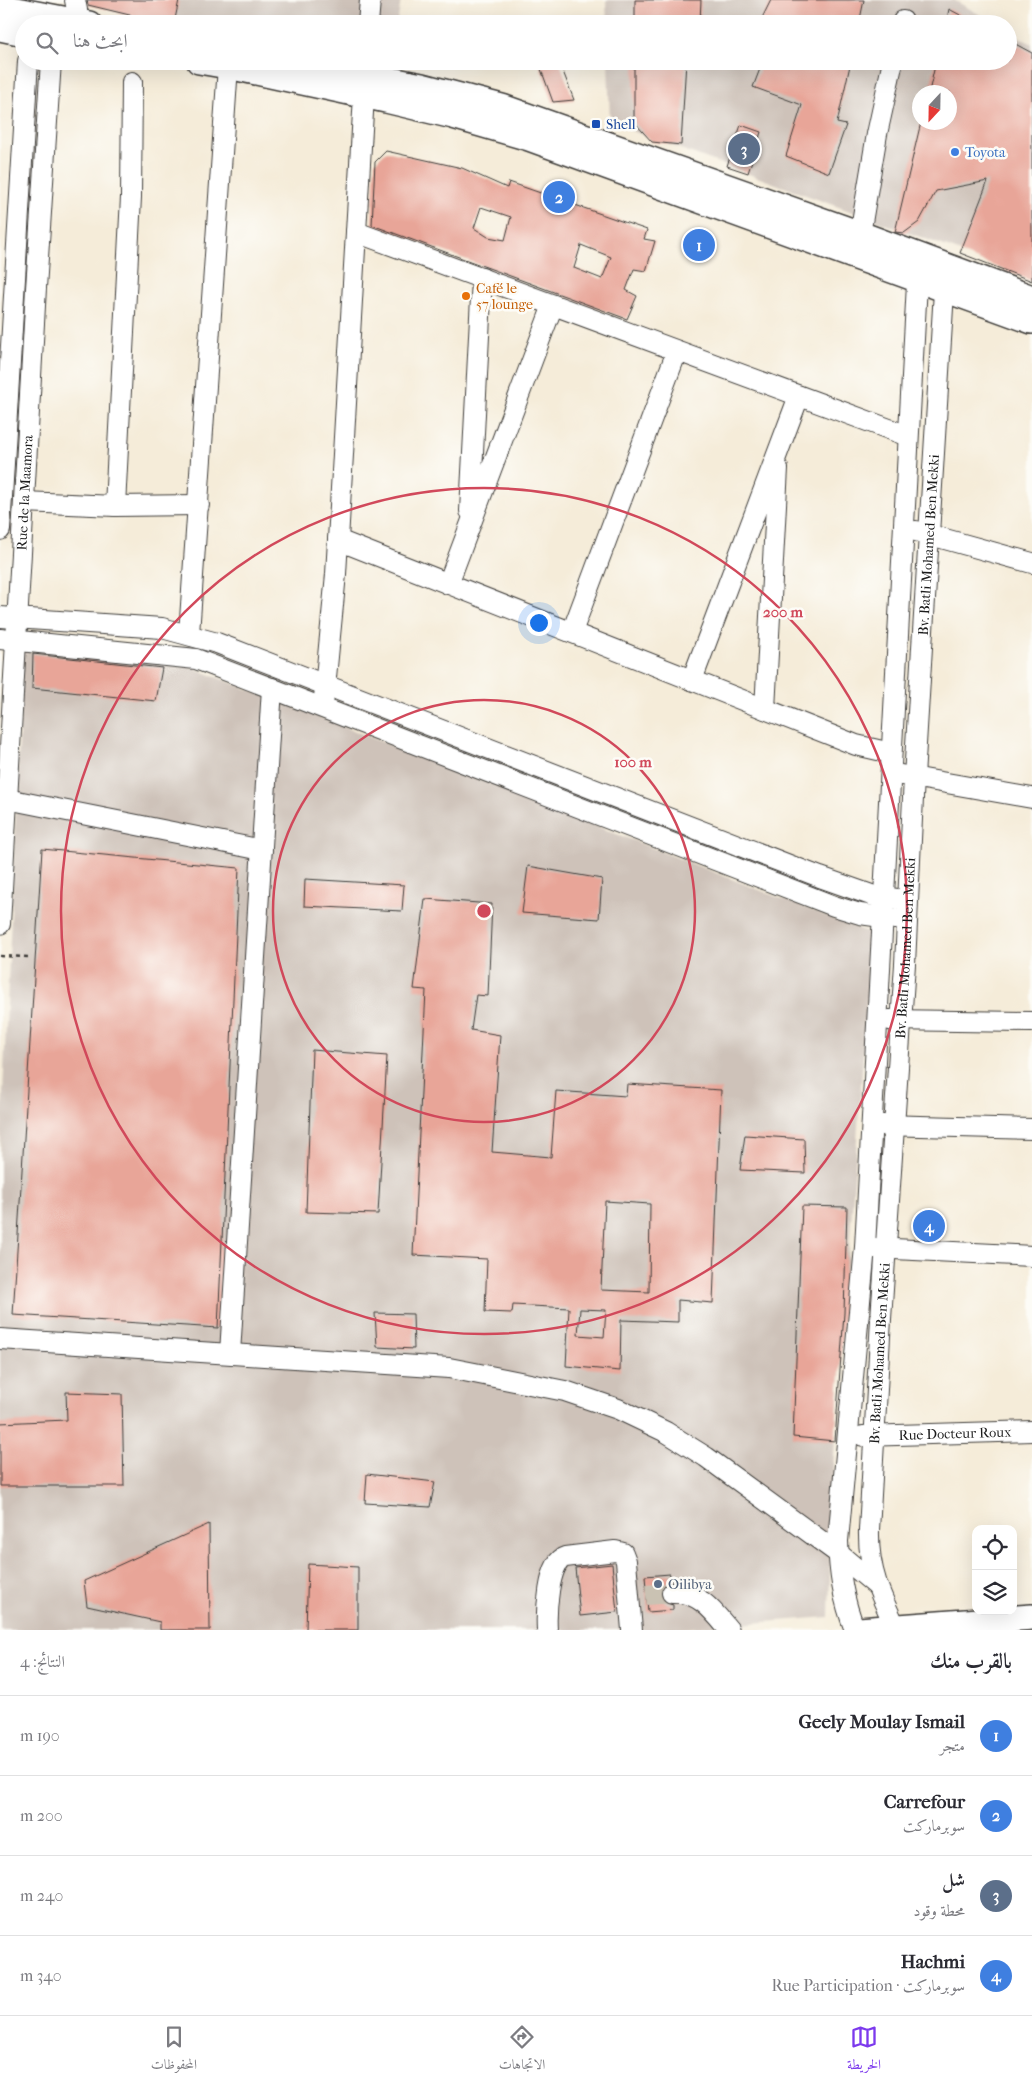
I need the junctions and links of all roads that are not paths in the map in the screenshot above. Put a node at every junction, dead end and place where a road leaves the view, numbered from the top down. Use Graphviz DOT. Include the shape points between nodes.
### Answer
graph roads {
  1 [pos="370,0"];
  2 [pos="0,7"];
  3 [pos="34,15"];
  4 [pos="369,15"];
  5 [pos="15,26"];
  6 [pos="0,28"];
  7 [pos="27,70"];
  8 [pos="49,70"];
  9 [pos="228,70"];
  10 [pos="278,70"];
  11 [pos="333,70"];
  12 [pos="891,70"];
  13 [pos="365,77"];
  14 [pos="132,82"];
  15 [pos="356,232"];
  16 [pos="860,234"];
  17 [pos="946,265"];
  18 [pos="918,267"];
  19 [pos="482,278"];
  20 [pos="7,283"];
  21 [pos="36,288"];
  22 [pos="944,289"];
  23 [pos="1032,298"];
  24 [pos="553,305"];
  25 [pos="1032,321"];
  26 [pos="677,351"];
  27 [pos="799,396"];
  28 [pos="908,436"];
  29 [pos="779,450"];
  30 [pos="199,505"];
  31 [pos="115,506"];
  32 [pos="23,510"];
  33 [pos="0,519"];
  34 [pos="904,528"];
  35 [pos="469,529"];
  36 [pos="929,533"];
  37 [pos="0,539"];
  38 [pos="338,540"];
  39 [pos="22,544"];
  40 [pos="1032,563"];
  41 [pos="448,584"];
  42 [pos="9,617"];
  43 [pos="572,632"];
  44 [pos="189,634"];
  45 [pos="8,639"];
  46 [pos="896,662"];
  47 [pos="921,663"];
  48 [pos="692,680"];
  49 [pos="325,685"];
  50 [pos="272,688"];
  51 [pos="323,707"];
  52 [pos="765,709"];
  53 [pos="891,763"];
  54 [pos="914,777"];
  55 [pos="1032,798"];
  56 [pos="7,799"];
  57 [pos="262,850"];
  58 [pos="884,898"];
  59 [pos="908,910"];
  60 [pos="883,918"];
  61 [pos="0,924"];
  62 [pos="877,1019"];
  63 [pos="901,1020"];
  64 [pos="1032,1022"];
  65 [pos="872,1125"];
  66 [pos="893,1126"];
  67 [pos="1032,1129"];
  68 [pos="865,1247"];
  69 [pos="886,1249"];
  70 [pos="1032,1256"];
  71 [pos="0,1339"];
  72 [pos="230,1353"];
  73 [pos="1032,1431"];
  74 [pos="848,1436"];
  75 [pos="874,1436"];
  76 [pos="839,1554"];
  77 [pos="876,1585"];
  78 [pos="672,1593"];
  79 [pos="1032,1617"];
  80 [pos="896,1629"];
  81 [pos="547,1630"];
  82 [pos="632,1630"];
  83 [pos="729,1630"];
  84 [pos="855,1630"];
  85 [pos="859,1630"];
  1 -- 4 [label="street"];
  2 -- 3 [label="main road"];
  5 -- 6 [label="main road"];
  7 -- 20 [label="street, Rue de la Maamora"];
  8 -- 21 [label="street, Rue de la Maamora"];
  9 -- 30 [label="street"];
  10 -- 13 [label="main road"];
  11 -- 13 [label="main road"];
  12 -- 16 [label="street"];
  13 -- 15 [label="street"];
  13 -- 16 [label="main road" via="422,86 502,107"];
  13 -- 18 [label="main road" via="453,116 529,138"];
  14 -- 31 [label="street" via="131,197"];
  15 -- 19 [label="street"];
  15 -- 38 [label="street"];
  16 -- 18 [label="main road"];
  17 -- 18 [label="main road"];
  17 -- 22 [label="street, Bv. Batli Mohamed Ben Mekki"];
  17 -- 23 [label="main road"];
  18 -- 22 [label="main road"];
  18 -- 28 [label="street, Bv. Batli Mohamed Ben Mekki"];
  19 -- 24 [label="street"];
  19 -- 35 [label="street"];
  20 -- 21 [label="street"];
  20 -- 33 [label="street, Rue de la Maamora"];
  21 -- 32 [label="street, Rue de la Maamora"];
  22 -- 25 [label="main road"];
  22 -- 36 [label="street, Bv. Batli Mohamed Ben Mekki"];
  24 -- 26 [label="street"];
  24 -- 35 [label="street"];
  26 -- 27 [label="street"];
  26 -- 43 [label="street"];
  27 -- 28 [label="street"];
  27 -- 29 [label="street"];
  28 -- 34 [label="street, Bv. Batli Mohamed Ben Mekki"];
  29 -- 48 [label="street"];
  29 -- 52 [label="street"];
  30 -- 31 [label="street"];
  30 -- 44 [label="street"];
  31 -- 32 [label="street"];
  32 -- 33 [label="street"];
  32 -- 39 [label="street, Rue de la Maamora"];
  34 -- 36 [label="street"];
  34 -- 46 [label="street, Bv. Batli Mohamed Ben Mekki"];
  35 -- 41 [label="street"];
  36 -- 40 [label="street"];
  36 -- 47 [label="street, Bv. Batli Mohamed Ben Mekki"];
  37 -- 39 [label="street"];
  38 -- 41 [label="street"];
  38 -- 49 [label="street"];
  39 -- 42 [label="street, Rue de la Maamora"];
  41 -- 43 [label="street"];
  42 -- 44 [label="street" via="162,628"];
  42 -- 45 [label="street, Rue de la Maamora"];
  43 -- 48 [label="street"];
  44 -- 49 [label="street"];
  45 -- 50 [label="street" via="184,656"];
  45 -- 56 [label="street, Rue de la Maamora"];
  46 -- 47 [label="street"];
  46 -- 53 [label="street, Bv. Batli Mohamed Ben Mekki"];
  47 -- 54 [label="street, Bv. Batli Mohamed Ben Mekki"];
  48 -- 52 [label="street"];
  49 -- 51 [label="street"];
  49 -- 58 [label="street" via="820,878"];
  50 -- 51 [label="street"];
  50 -- 57 [label="street"];
  51 -- 60 [label="street" via="834,906"];
  52 -- 53 [label="street" via="856,744"];
  53 -- 54 [label="street"];
  53 -- 58 [label="street, Bv. Batli Mohamed Ben Mekki"];
  54 -- 55 [label="street"];
  54 -- 59 [label="street, Bv. Batli Mohamed Ben Mekki"];
  56 -- 57 [label="street"];
  56 -- 61 [label="street, Rue de la Maamora"];
  57 -- 72 [label="street"];
  58 -- 59 [label="street"];
  58 -- 60 [label="street, Bv. Batli Mohamed Ben Mekki"];
  59 -- 60 [label="street"];
  59 -- 63 [label="street, Bv. Batli Mohamed Ben Mekki"];
  60 -- 62 [label="street, Bv. Batli Mohamed Ben Mekki"];
  62 -- 63 [label="street"];
  62 -- 65 [label="street, Bv. Batli Mohamed Ben Mekki"];
  63 -- 64 [label="street"];
  63 -- 66 [label="street, Bv. Batli Mohamed Ben Mekki"];
  65 -- 66 [label="street"];
  65 -- 68 [label="street, Bv. Batli Mohamed Ben Mekki"];
  66 -- 67 [label="street"];
  66 -- 69 [label="street, Bv. Batli Mohamed Ben Mekki"];
  68 -- 69 [label="street"];
  68 -- 74 [label="street, Bv. Batli Mohamed Ben Mekki"];
  69 -- 70 [label="street"];
  69 -- 75 [label="street, Bv. Batli Mohamed Ben Mekki"];
  71 -- 72 [label="street"];
  72 -- 76 [label="street" via="449,1368 565,1391 618,1409 666,1432"];
  73 -- 75 [label="street, Rue Docteur Roux"];
  74 -- 75 [label="street, Rue Docteur Roux"];
  74 -- 76 [label="street, Bv. Batli Mohamed Ben Mekki"];
  75 -- 77 [label="street, Bv. Batli Mohamed Ben Mekki" via="869,1545"];
  76 -- 77 [label="street"];
  76 -- 84 [label="street, Bv. Batli Mohamed Ben Mekki" via="844,1602"];
  77 -- 80 [label="street, Bv. Batli Mohamed Ben Mekki"];
  78 -- 83 [label="street" via="681,1592 701,1601 714,1610"];
  79 -- 80 [label="main road"];
  80 -- 85 [label="main road"];
  81 -- 82 [label="street" via="550,1590 556,1564 562,1557 615,1551 623,1554 638,1596"];
}
